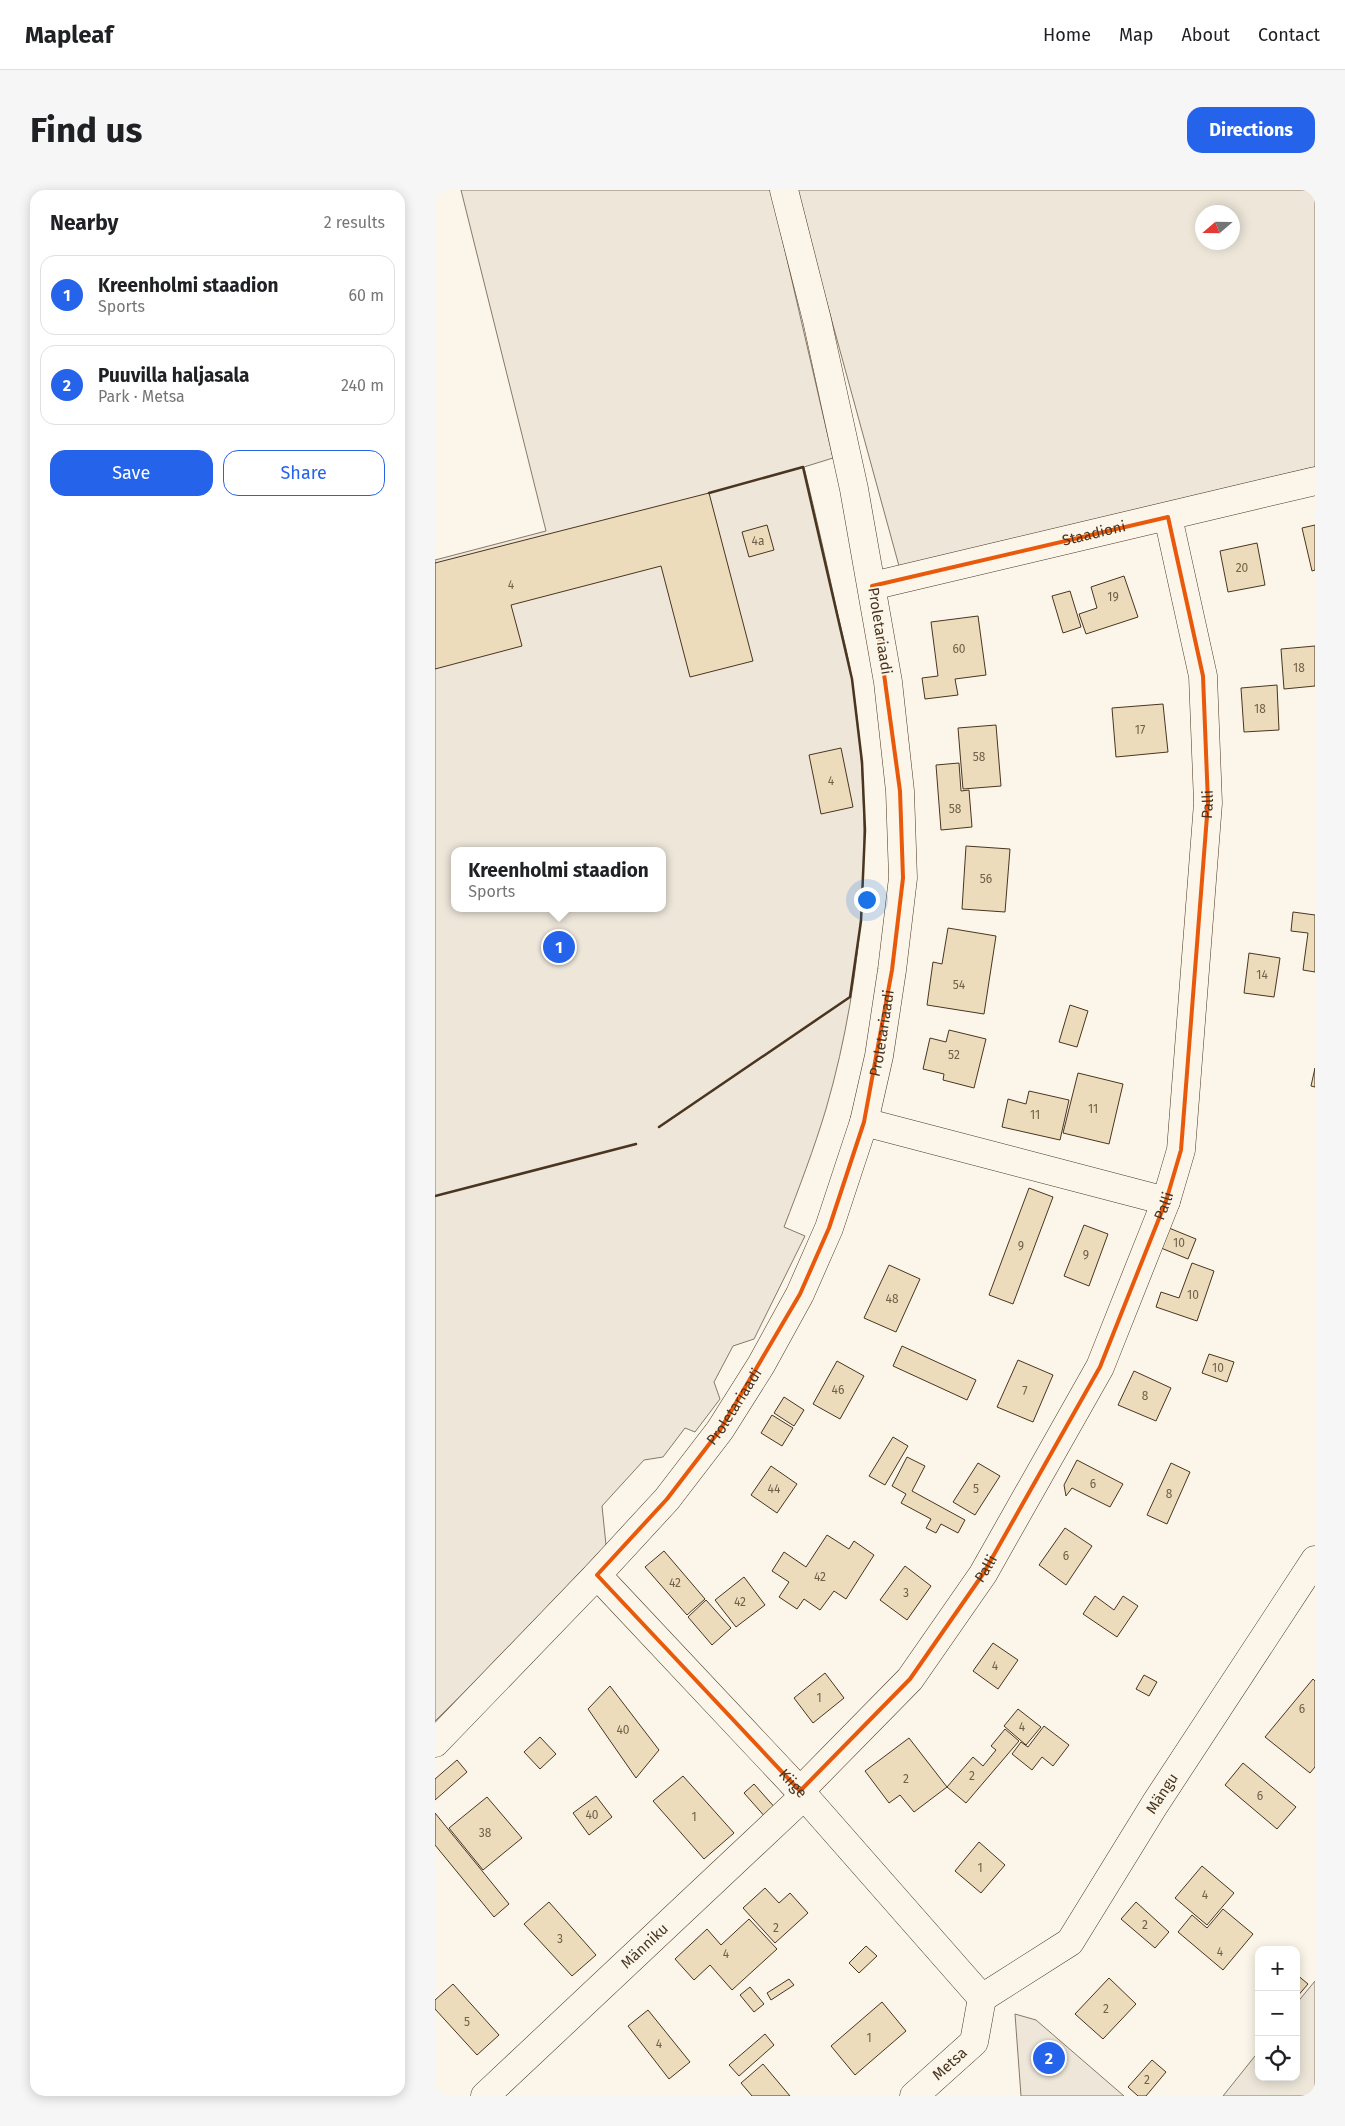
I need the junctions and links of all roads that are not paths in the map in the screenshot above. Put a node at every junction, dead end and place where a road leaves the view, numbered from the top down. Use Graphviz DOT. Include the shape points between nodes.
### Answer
graph roads {
  1 [pos="784,190"];
  2 [pos="1315,481"];
  3 [pos="1168,517"];
  4 [pos="872,586"];
  5 [pos="865,1122"];
  6 [pos="1165,1201"];
  7 [pos="1315,1560"];
  8 [pos="597,1575"];
  9 [pos="435,1743"];
  10 [pos="802,1793"];
  11 [pos="982,1998"];
  12 [pos="485,2096"];
  13 [pos="914,2096"];
  1 -- 4 [label="street, Proletariaadi" via="817,320"];
  2 -- 3 [label="street, Staadioni"];
  3 -- 4 [label="street, Staadioni"];
  3 -- 6 [label="street, Palli" via="1203,676 1208,803 1181,1150"];
  4 -- 5 [label="street, Proletariaadi" via="888,682 899,781 903,878 891,980"];
  5 -- 6 [label="street"];
  5 -- 8 [label="street, Proletariaadi" via="829,1228 800,1294 761,1365 720,1430 667,1499"];
  6 -- 10 [label="street, Palli" via="1100,1367 983,1574 910,1679"];
  7 -- 11 [label="street, Mängu" via="1155,1804 1070,1942"];
  8 -- 9 [label="street, Proletariaadi"];
  8 -- 10 [label="street, Kiige"];
  10 -- 11 [label="street, Kiige"];
  10 -- 12 [label="street, Männiku"];
  11 -- 13 [label="street, Metsa" via="974,2042"];
}
